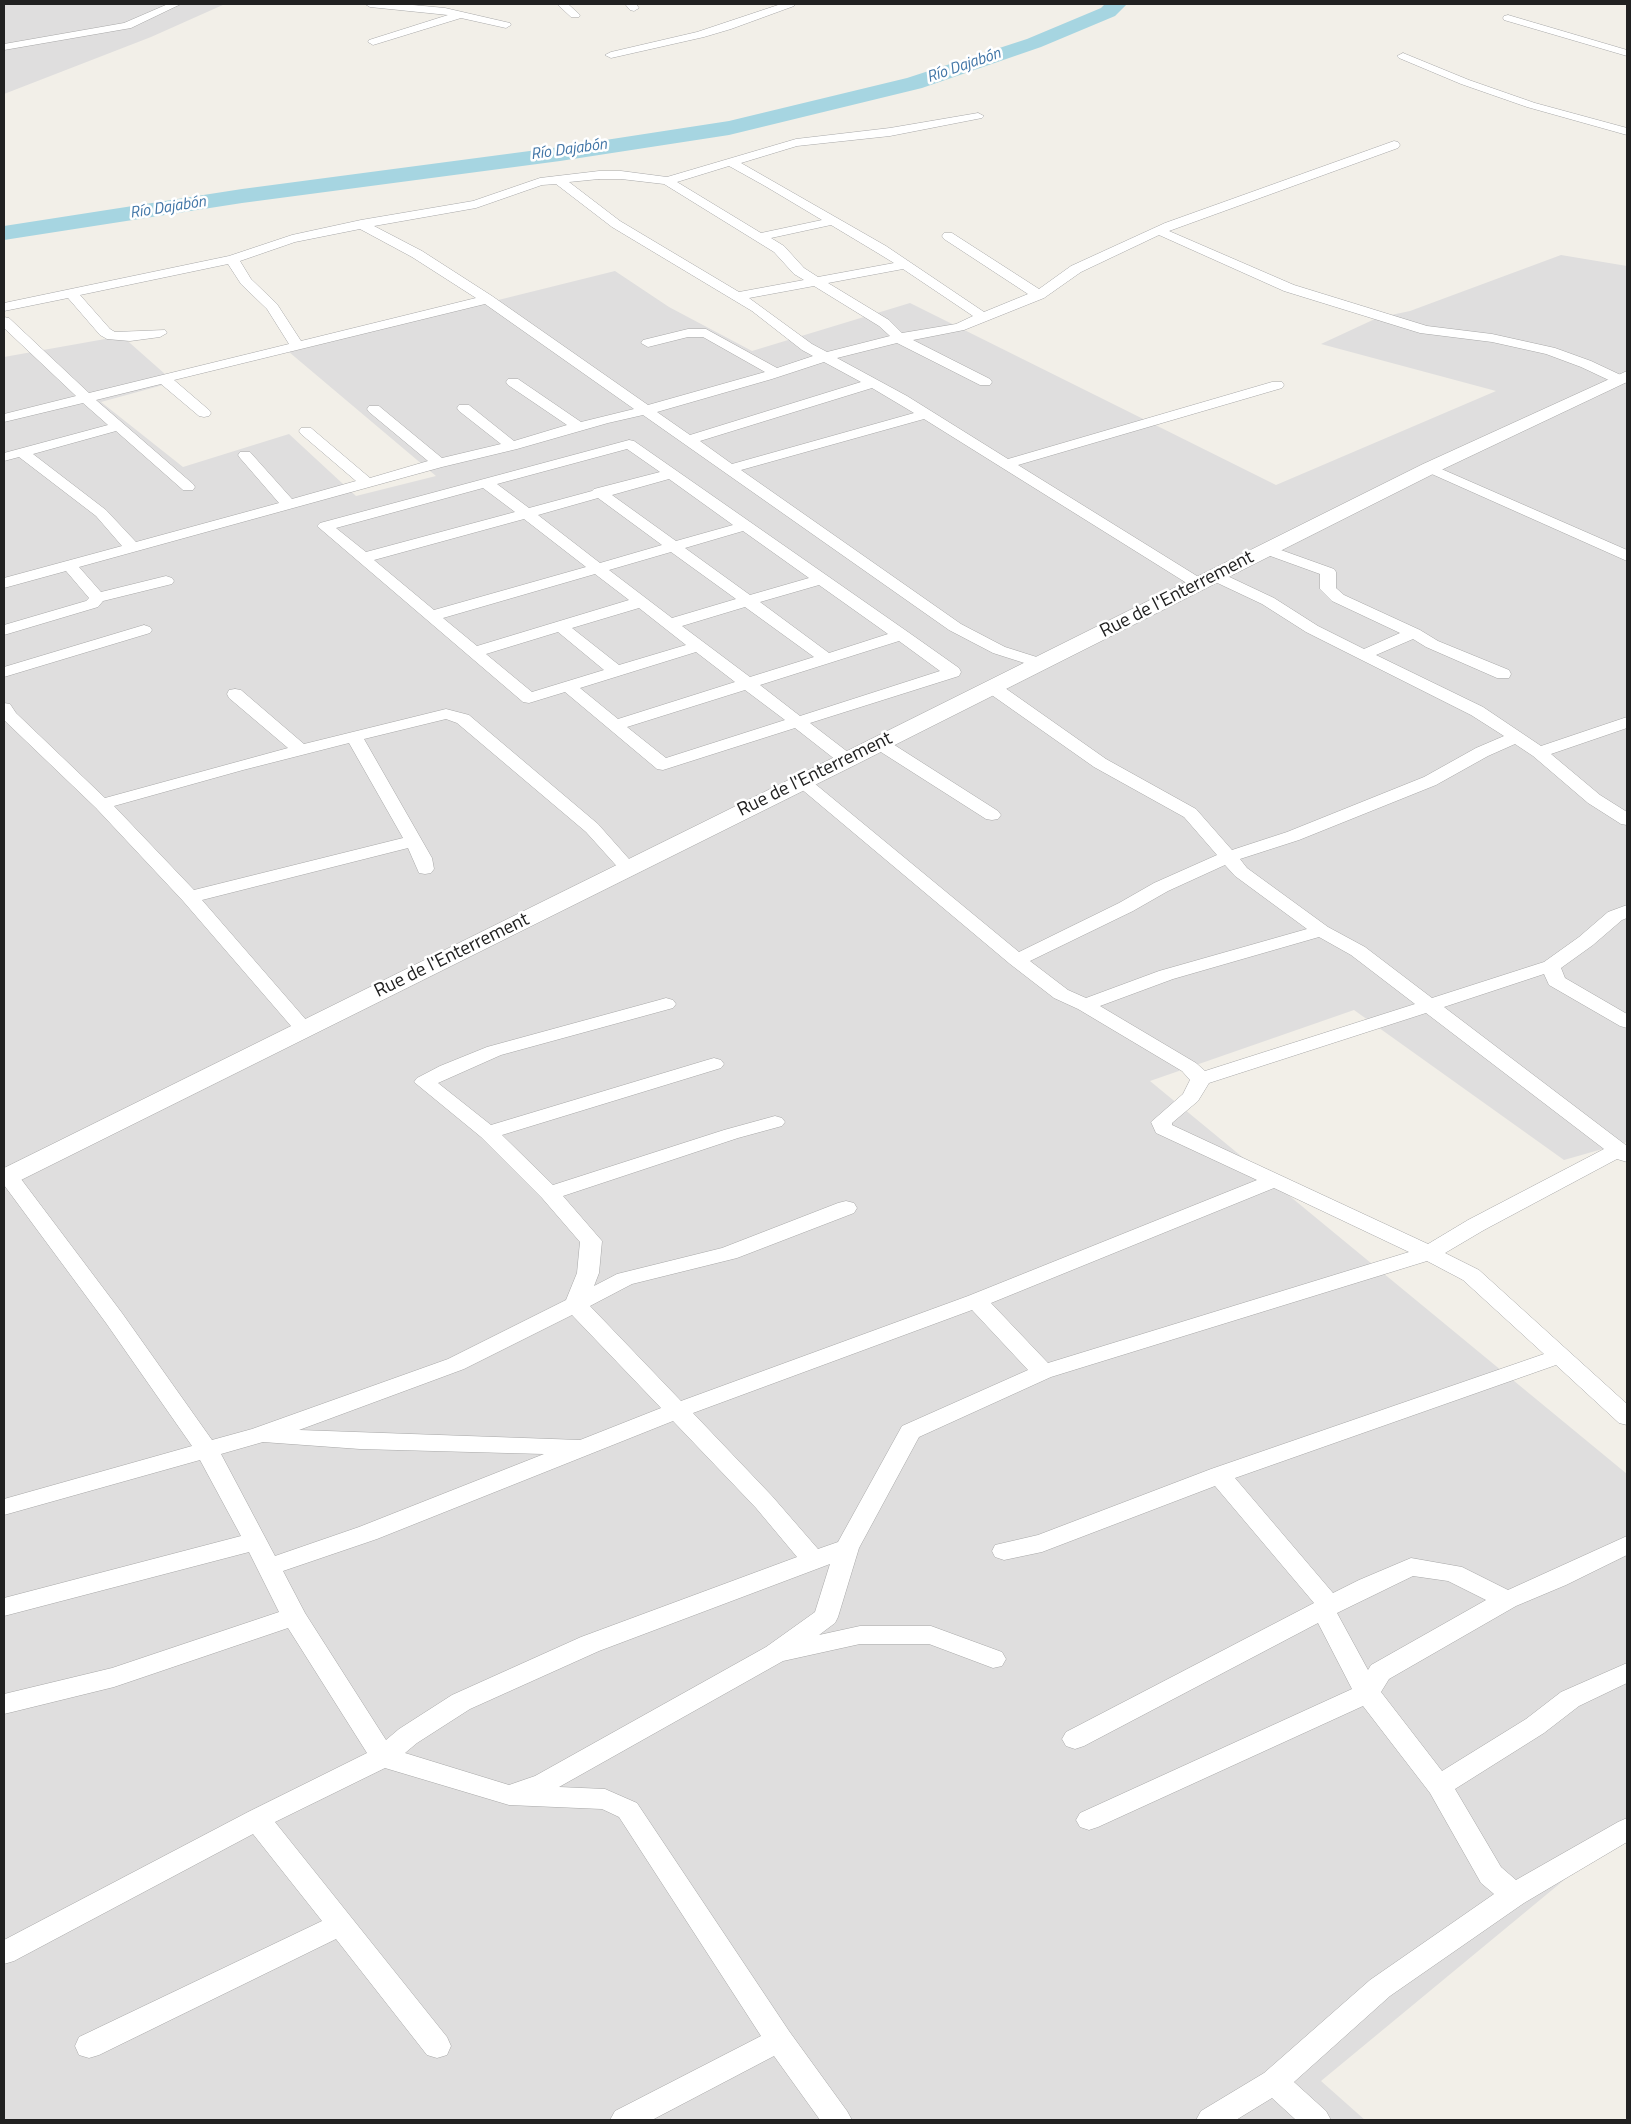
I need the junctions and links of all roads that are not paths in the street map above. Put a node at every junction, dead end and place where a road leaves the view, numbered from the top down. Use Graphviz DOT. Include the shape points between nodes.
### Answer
graph roads {
  1 [pos="159,4"];
  2 [pos="370,4"];
  3 [pos="562,4"];
  4 [pos="790,4"];
  5 [pos="173,5"];
  6 [pos="425,6"];
  7 [pos="464,9"];
  8 [pos="575,15"];
  9 [pos="1508,18"];
  10 [pos="506,25"];
  11 [pos="373,42"];
  12 [pos="4,47"];
  13 [pos="1627,53"];
  14 [pos="611,55"];
  15 [pos="1403,56"];
  16 [pos="978,116"];
  17 [pos="1627,132"];
  18 [pos="1394,146"];
  19 [pos="730,162"];
  20 [pos="556,179"];
  21 [pos="667,181"];
  22 [pos="833,221"];
  23 [pos="361,224"];
  24 [pos="1160,231"];
  25 [pos="948,236"];
  26 [pos="760,237"];
  27 [pos="232,259"];
  28 [pos="905,265"];
  29 [pos="815,281"];
  30 [pos="70,292"];
  31 [pos="1039,295"];
  32 [pos="738,296"];
  33 [pos="488,299"];
  34 [pos="4,307"];
  35 [pos="983,317"];
  36 [pos="4,321"];
  37 [pos="160,333"];
  38 [pos="899,338"];
  39 [pos="648,343"];
  40 [pos="298,347"];
  41 [pos="824,357"];
  42 [pos="776,373"];
  43 [pos="1623,378"];
  44 [pos="164,379"];
  45 [pos="513,382"];
  46 [pos="985,382"];
  47 [pos="874,383"];
  48 [pos="1277,385"];
  49 [pos="86,398"];
  50 [pos="464,408"];
  51 [pos="374,409"];
  52 [pos="647,410"];
  53 [pos="204,413"];
  54 [pos="926,414"];
  55 [pos="4,418"];
  56 [pos="119,426"];
  57 [pos="578,426"];
  58 [pos="306,431"];
  59 [pos="689,440"];
  60 [pos="512,446"];
  61 [pos="21,452"];
  62 [pos="245,455"];
  63 [pos="4,457"];
  64 [pos="439,463"];
  65 [pos="1006,464"];
  66 [pos="729,468"];
  67 [pos="1430,468"];
  68 [pos="671,474"];
  69 [pos="485,482"];
  70 [pos="367,484"];
  71 [pos="188,487"];
  72 [pos="598,492"];
  73 [pos="289,505"];
  74 [pos="525,513"];
  75 [pos="745,526"];
  76 [pos="672,546"];
  77 [pos="132,548"];
  78 [pos="1267,550"];
  79 [pos="1627,556"];
  80 [pos="363,558"];
  81 [pos="69,566"];
  82 [pos="597,568"];
  83 [pos="821,579"];
  84 [pos="1207,580"];
  85 [pos="166,581"];
  86 [pos="4,583"];
  87 [pos="97,598"];
  88 [pos="747,600"];
  89 [pos="641,602"];
  90 [pos="432,616"];
  91 [pos="670,624"];
  92 [pos="560,626"];
  93 [pos="4,630"];
  94 [pos="144,630"];
  95 [pos="1414,633"];
  96 [pos="902,636"];
  97 [pos="699,646"];
  98 [pos="474,652"];
  99 [pos="1366,656"];
  100 [pos="826,658"];
  101 [pos="1040,663"];
  102 [pos="616,671"];
  103 [pos="4,672"];
  104 [pos="1503,674"];
  105 [pos="748,683"];
  106 [pos="568,686"];
  107 [pos="992,687"];
  108 [pos="235,694"];
  109 [pos="6,714"];
  110 [pos="798,721"];
  111 [pos="1627,722"];
  112 [pos="615,725"];
  113 [pos="354,736"];
  114 [pos="1517,737"];
  115 [pos="879,744"];
  116 [pos="300,750"];
  117 [pos="1539,752"];
  118 [pos="847,760"];
  119 [pos="802,782"];
  120 [pos="102,804"];
  121 [pos="992,815"];
  122 [pos="1627,820"];
  123 [pos="413,841"];
  124 [pos="1228,857"];
  125 [pos="628,868"];
  126 [pos="425,870"];
  127 [pos="190,897"];
  128 [pos="1627,910"];
  129 [pos="1321,931"];
  130 [pos="1017,960"];
  131 [pos="1551,966"];
  132 [pos="666,1004"];
  133 [pos="1086,1005"];
  134 [pos="1431,1006"];
  135 [pos="1627,1022"];
  136 [pos="304,1029"];
  137 [pos="714,1064"];
  138 [pos="1200,1079"];
  139 [pos="774,1122"];
  140 [pos="488,1133"];
  141 [pos="1623,1153"];
  142 [pos="6,1177"];
  143 [pos="1276,1180"];
  144 [pos="549,1193"];
  145 [pos="846,1208"];
  146 [pos="1430,1253"];
  147 [pos="976,1301"];
  148 [pos="574,1304"];
  149 [pos="1560,1356"];
  150 [pos="1043,1372"];
  151 [pos="676,1411"];
  152 [pos="1627,1417"];
  153 [pos="260,1435"];
  154 [pos="582,1447"];
  155 [pos="208,1450"];
  156 [pos="1219,1475"];
  157 [pos="4,1507"];
  158 [pos="256,1541"];
  159 [pos="1627,1545"];
  160 [pos="846,1548"];
  161 [pos="1004,1551"];
  162 [pos="813,1560"];
  163 [pos="269,1567"];
  164 [pos="1507,1600"];
  165 [pos="4,1607"];
  166 [pos="1327,1608"];
  167 [pos="294,1617"];
  168 [pos="775,1654"];
  169 [pos="993,1659"];
  170 [pos="1627,1672"];
  171 [pos="1367,1694"];
  172 [pos="4,1704"];
  173 [pos="1075,1739"];
  174 [pos="383,1757"];
  175 [pos="1439,1786"];
  176 [pos="508,1796"];
  177 [pos="258,1819"];
  178 [pos="1089,1820"];
  179 [pos="1627,1829"];
  180 [pos="1514,1895"];
  181 [pos="341,1924"];
  182 [pos="4,1953"];
  183 [pos="779,2040"];
  184 [pos="89,2046"];
  185 [pos="438,2046"];
  186 [pos="1274,2082"];
  187 [pos="625,2120"];
  188 [pos="837,2120"];
  189 [pos="1211,2120"];
  190 [pos="1316,2120"];
  1 -- 5 [label="street"];
  2 -- 6 [label="street"];
  3 -- 8 [label="street"];
  4 -- 14 [label="street" via="718,30"];
  5 -- 12 [label="street" via="127,26"];
  6 -- 7 [label="street" via="446,11"];
  7 -- 10 [label="street"];
  7 -- 11 [label="street"];
  9 -- 13 [label="street"];
  15 -- 17 [label="street" via="1526,103"];
  16 -- 19 [label="street" via="890,132 796,143"];
  18 -- 24 [label="street"];
  19 -- 21 [label="street"];
  19 -- 22 [label="street"];
  20 -- 21 [label="street" via="621,175"];
  20 -- 23 [label="street" via="476,204"];
  20 -- 32 [label="street" via="616,224"];
  21 -- 26 [label="street"];
  22 -- 26 [label="street"];
  22 -- 28 [label="street"];
  23 -- 27 [label="street" via="292,239"];
  23 -- 33 [label="street" via="417,254"];
  24 -- 31 [label="street" via="1076,269"];
  24 -- 43 [label="street" via="1289,288 1425,330 1492,338 1550,351"];
  25 -- 31 [label="street"];
  26 -- 29 [label="street"];
  27 -- 30 [label="street"];
  27 -- 40 [label="street" via="246,281 272,307"];
  28 -- 29 [label="street"];
  28 -- 35 [label="street"];
  29 -- 32 [label="street"];
  29 -- 38 [label="street" via="884,323"];
  30 -- 34 [label="street"];
  30 -- 37 [label="street" via="112,336"];
  31 -- 35 [label="street"];
  32 -- 41 [label="street"];
  33 -- 40 [label="street"];
  33 -- 52 [label="street"];
  35 -- 38 [label="street" via="959,327"];
  36 -- 49 [label="street"];
  38 -- 41 [label="street"];
  38 -- 46 [label="street"];
  39 -- 42 [label="street" via="688,333 706,333"];
  40 -- 44 [label="street"];
  41 -- 42 [label="street"];
  41 -- 47 [label="street"];
  42 -- 52 [label="street"];
  43 -- 67 [label="street, Rue de l'Enterrement"];
  44 -- 49 [label="street"];
  44 -- 53 [label="street"];
  45 -- 57 [label="street"];
  47 -- 54 [label="street"];
  47 -- 59 [label="street"];
  48 -- 65 [label="street"];
  49 -- 55 [label="street"];
  49 -- 56 [label="street"];
  50 -- 60 [label="street"];
  51 -- 64 [label="street"];
  52 -- 57 [label="street"];
  52 -- 59 [label="street"];
  54 -- 65 [label="street"];
  54 -- 66 [label="street"];
  56 -- 61 [label="street"];
  56 -- 71 [label="street"];
  57 -- 60 [label="street"];
  58 -- 70 [label="street"];
  59 -- 66 [label="street"];
  60 -- 64 [label="street"];
  61 -- 63 [label="street"];
  61 -- 77 [label="street" via="101,513"];
  62 -- 73 [label="street"];
  64 -- 70 [label="street"];
  65 -- 84 [label="street"];
  66 -- 101 [label="street" via="955,627 999,650"];
  67 -- 78 [label="street, Rue de l'Enterrement"];
  67 -- 79 [label="street"];
  68 -- 69 [label="street" via="629,444"];
  68 -- 72 [label="street"];
  68 -- 75 [label="street"];
  69 -- 74 [label="street"];
  69 -- 80 [label="street" via="325,526"];
  70 -- 73 [label="street"];
  72 -- 74 [label="street"];
  72 -- 76 [label="street"];
  73 -- 77 [label="street"];
  74 -- 80 [label="street"];
  74 -- 82 [label="street"];
  75 -- 76 [label="street"];
  75 -- 83 [label="street"];
  76 -- 82 [label="street"];
  76 -- 88 [label="street"];
  77 -- 81 [label="street"];
  78 -- 84 [label="street, Rue de l'Enterrement"];
  78 -- 95 [label="street" via="1328,572 1328,589 1338,598"];
  80 -- 90 [label="street"];
  81 -- 86 [label="street"];
  81 -- 87 [label="street"];
  82 -- 89 [label="street"];
  82 -- 90 [label="street"];
  83 -- 88 [label="street"];
  83 -- 96 [label="street"];
  84 -- 99 [label="street" via="1260,597 1312,629"];
  84 -- 101 [label="street, Rue de l'Enterrement"];
  85 -- 87 [label="street"];
  87 -- 93 [label="street" via="92,604"];
  88 -- 91 [label="street"];
  88 -- 100 [label="street"];
  89 -- 91 [label="street"];
  89 -- 92 [label="street"];
  90 -- 98 [label="street"];
  91 -- 97 [label="street"];
  92 -- 98 [label="street"];
  92 -- 102 [label="street"];
  94 -- 103 [label="street"];
  95 -- 99 [label="street" via="1372,650"];
  95 -- 104 [label="street"];
  96 -- 100 [label="street"];
  96 -- 110 [label="street" via="953,672"];
  97 -- 102 [label="street"];
  97 -- 105 [label="street"];
  98 -- 106 [label="street" via="529,698"];
  99 -- 114 [label="street" via="1477,710"];
  100 -- 105 [label="street"];
  101 -- 107 [label="street, Rue de l'Enterrement"];
  102 -- 106 [label="street"];
  105 -- 110 [label="street"];
  105 -- 112 [label="street"];
  106 -- 112 [label="street"];
  107 -- 115 [label="street, Rue de l'Enterrement"];
  107 -- 124 [label="street" via="1100,763 1190,813"];
  108 -- 116 [label="street"];
  109 -- 120 [label="street"];
  110 -- 112 [label="street" via="663,765"];
  110 -- 118 [label="street"];
  111 -- 117 [label="street"];
  113 -- 116 [label="street"];
  113 -- 123 [label="street"];
  113 -- 125 [label="street" via="446,714 463,719 592,828"];
  114 -- 117 [label="street"];
  114 -- 124 [label="street" via="1430,781 1371,806"];
  115 -- 118 [label="street, Rue de l'Enterrement"];
  115 -- 121 [label="street"];
  116 -- 120 [label="street"];
  117 -- 122 [label="street" via="1594,799"];
  118 -- 119 [label="street, Rue de l'Enterrement"];
  119 -- 125 [label="street, Rue de l'Enterrement"];
  119 -- 130 [label="street"];
  120 -- 127 [label="street"];
  123 -- 126 [label="street" via="423,858"];
  123 -- 127 [label="street"];
  124 -- 129 [label="street" via="1241,872"];
  124 -- 130 [label="street"];
  125 -- 136 [label="street, Rue de l'Enterrement"];
  127 -- 136 [label="street"];
  128 -- 131 [label="street"];
  129 -- 133 [label="street" via="1166,976"];
  129 -- 134 [label="street" via="1358,951"];
  130 -- 133 [label="street" via="1062,994"];
  131 -- 134 [label="street"];
  131 -- 135 [label="street" via="1556,981"];
  132 -- 140 [label="street" via="494,1051 424,1082"];
  133 -- 138 [label="street" via="1189,1067"];
  134 -- 138 [label="street"];
  134 -- 141 [label="street"];
  136 -- 142 [label="street, Rue de l'Enterrement"];
  137 -- 140 [label="street"];
  138 -- 143 [label="street" via="1191,1097 1161,1122 1163,1129"];
  139 -- 144 [label="street"];
  140 -- 144 [label="street"];
  141 -- 146 [label="street" via="1476,1225"];
  142 -- 155 [label="street" via="114,1318"];
  143 -- 146 [label="street"];
  143 -- 147 [label="street"];
  144 -- 148 [label="street" via="591,1241 588,1273"];
  145 -- 148 [label="street" via="729,1253 625,1279"];
  146 -- 149 [label="street" via="1471,1275"];
  146 -- 150 [label="street"];
  147 -- 150 [label="street"];
  147 -- 151 [label="street"];
  148 -- 151 [label="street"];
  148 -- 153 [label="street" via="456,1364"];
  149 -- 152 [label="street"];
  149 -- 156 [label="street"];
  150 -- 160 [label="street" via="910,1432"];
  151 -- 154 [label="street"];
  151 -- 162 [label="street" via="764,1502"];
  153 -- 154 [label="street"];
  153 -- 155 [label="street"];
  154 -- 163 [label="street" via="440,1506"];
  155 -- 157 [label="street"];
  155 -- 158 [label="street"];
  156 -- 161 [label="street" via="1042,1543"];
  156 -- 166 [label="street"];
  158 -- 163 [label="street"];
  158 -- 165 [label="street"];
  159 -- 164 [label="street"];
  160 -- 162 [label="street"];
  160 -- 168 [label="street" via="826,1617"];
  162 -- 174 [label="street" via="590,1644 461,1702 408,1736"];
  163 -- 167 [label="street"];
  164 -- 166 [label="street" via="1454,1573 1411,1567"];
  164 -- 171 [label="street" via="1380,1672"];
  166 -- 171 [label="street"];
  166 -- 173 [label="street"];
  167 -- 172 [label="street" via="114,1677"];
  167 -- 174 [label="street"];
  168 -- 169 [label="street" via="860,1635 931,1635"];
  168 -- 176 [label="street" via="579,1764"];
  170 -- 175 [label="street" via="1570,1699 1535,1726"];
  171 -- 175 [label="street"];
  171 -- 178 [label="street"];
  174 -- 176 [label="street"];
  174 -- 177 [label="street"];
  175 -- 180 [label="street" via="1491,1875"];
  176 -- 183 [label="street" via="604,1799 628,1810"];
  177 -- 181 [label="street"];
  177 -- 182 [label="street"];
  179 -- 180 [label="street"];
  180 -- 186 [label="street" via="1380,1988"];
  181 -- 184 [label="street"];
  181 -- 185 [label="street"];
  183 -- 187 [label="street"];
  183 -- 188 [label="street"];
  186 -- 189 [label="street"];
  186 -- 190 [label="street"];
}
